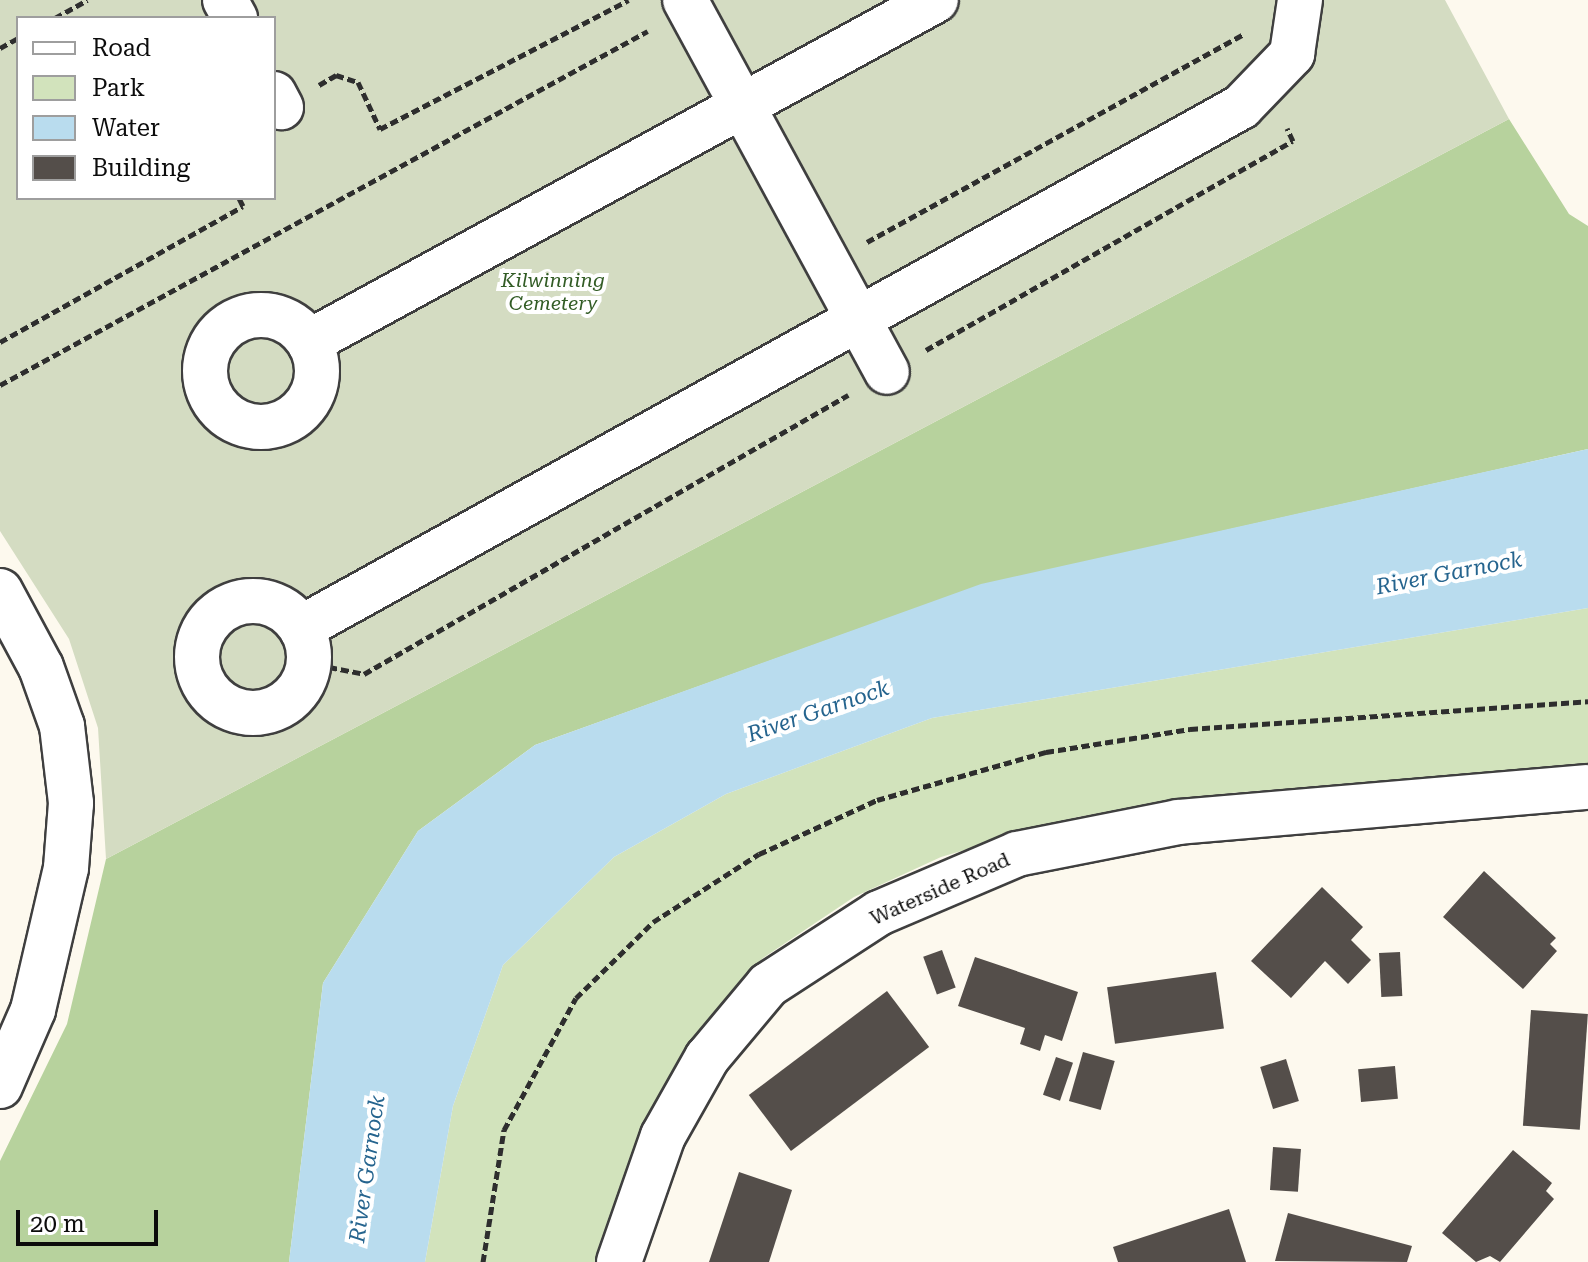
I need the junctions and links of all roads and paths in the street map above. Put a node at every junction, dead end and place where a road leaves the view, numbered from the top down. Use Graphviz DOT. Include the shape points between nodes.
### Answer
graph roads {
  1 [pos="87,0"];
  2 [pos="629,0"];
  3 [pos="936,0"];
  4 [pos="1300,1"];
  5 [pos="688,4"];
  6 [pos="59,16"];
  7 [pos="1266,88"];
  8 [pos="278,101"];
  9 [pos="747,103"];
  10 [pos="240,200"];
  11 [pos="829,264"];
  12 [pos="859,321"];
  13 [pos="0,342"];
  14 [pos="309,342"];
  15 [pos="887,372"];
  16 [pos="0,385"];
  17 [pos="0,591"];
  18 [pos="305,645"];
  19 [pos="1588,787"];
  20 [pos="0,1086"];
  21 [pos="619,1262"];
  1 -- 6 [label="path"];
  2 -- 8 [label="path" via="380,129 358,82 336,75"];
  3 -- 9 [label="street"];
  4 -- 7 [label="street" via="1292,54"];
  4 -- 11 [label="path"];
  5 -- 9 [label="street"];
  5 -- 16 [label="path"];
  7 -- 12 [label="street"];
  7 -- 15 [label="path" via="1293,141"];
  9 -- 11 [label="street"];
  9 -- 14 [label="street"];
  10 -- 13 [label="path" via="243,206"];
  11 -- 12 [label="street"];
  12 -- 15 [label="street"];
  12 -- 18 [label="street"];
  15 -- 18 [label="path" via="364,674"];
  17 -- 20 [label="street" via="41,667 62,726 71,803 66,868 40,980"];
  19 -- 21 [label="street, Waterside Road" via="1178,822 1017,854 879,913 768,985 707,1058 663,1136"];
}
